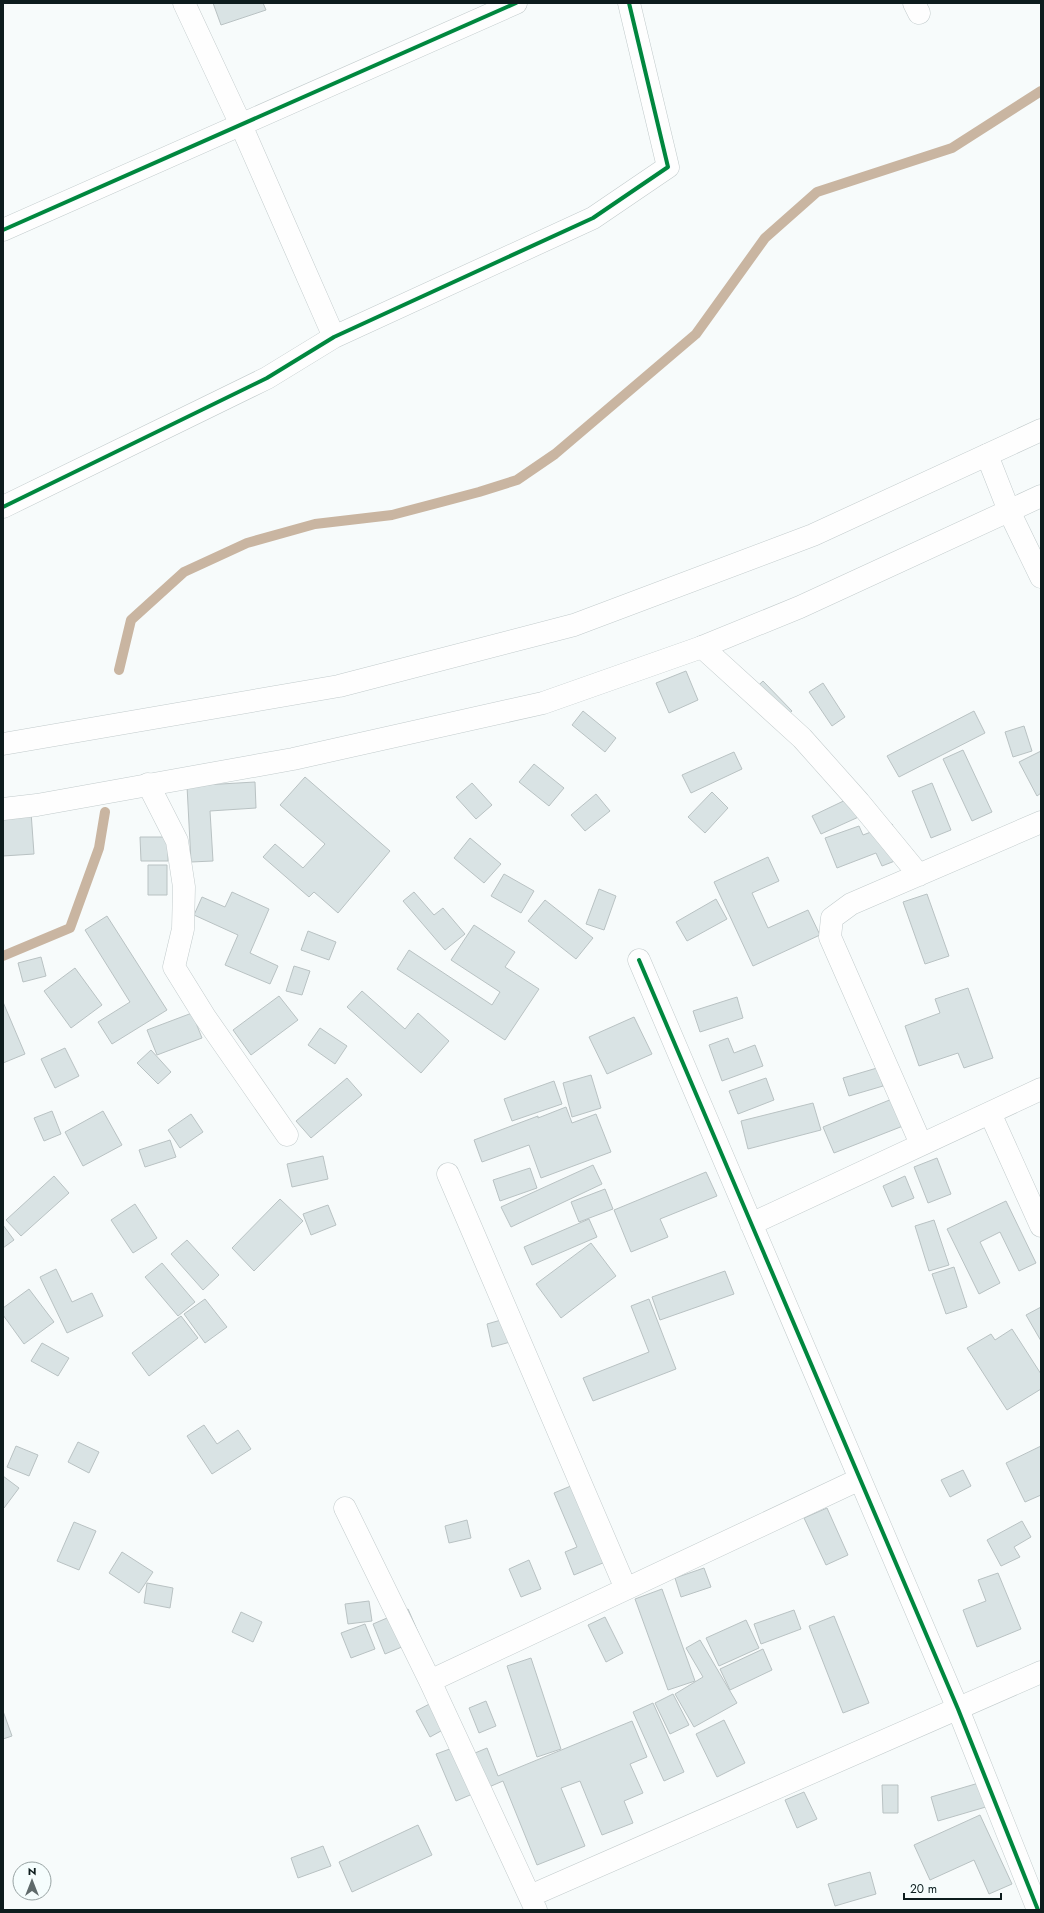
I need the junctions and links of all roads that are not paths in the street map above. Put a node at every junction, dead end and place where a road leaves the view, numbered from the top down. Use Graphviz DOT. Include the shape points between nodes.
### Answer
graph roads {
  1 [pos="184,3"];
  2 [pos="516,3"];
  3 [pos="629,3"];
  4 [pos="241,125"];
  5 [pos="3,230"];
  6 [pos="334,337"];
  7 [pos="1041,430"];
  8 [pos="987,456"];
  9 [pos="1041,496"];
  10 [pos="3,507"];
  11 [pos="1009,511"];
  12 [pos="1041,577"];
  13 [pos="702,648"];
  14 [pos="3,744"];
  15 [pos="148,784"];
  16 [pos="3,809"];
  17 [pos="1041,822"];
  18 [pos="919,875"];
  19 [pos="639,960"];
  20 [pos="1041,1089"];
  21 [pos="990,1113"];
  22 [pos="287,1135"];
  23 [pos="921,1144"];
  24 [pos="448,1174"];
  25 [pos="751,1224"];
  26 [pos="1041,1226"];
  27 [pos="860,1479"];
  28 [pos="345,1508"];
  29 [pos="626,1589"];
  30 [pos="1041,1672"];
  31 [pos="430,1681"];
  32 [pos="958,1709"];
  33 [pos="533,1903"];
  34 [pos="1038,1910"];
  1 -- 4 [label="street"];
  2 -- 4 [label="street"];
  3 -- 6 [label="street" via="668,167 592,218"];
  4 -- 5 [label="street"];
  4 -- 6 [label="street"];
  6 -- 10 [label="street" via="267,378"];
  7 -- 8 [label="street"];
  8 -- 11 [label="street"];
  8 -- 14 [label="street" via="813,535 574,625 338,686"];
  9 -- 11 [label="street"];
  11 -- 12 [label="street"];
  11 -- 13 [label="street" via="800,607"];
  13 -- 15 [label="street" via="543,703 293,759"];
  13 -- 18 [label="street" via="802,738"];
  15 -- 16 [label="street"];
  15 -- 22 [label="street" via="177,841 184,887 182,929 174,967 205,1017"];
  17 -- 18 [label="street"];
  18 -- 23 [label="street" via="851,904 832,918 830,937"];
  19 -- 25 [label="street"];
  20 -- 21 [label="street"];
  21 -- 23 [label="street"];
  21 -- 26 [label="street"];
  23 -- 25 [label="street"];
  24 -- 29 [label="street"];
  25 -- 27 [label="street"];
  27 -- 29 [label="street"];
  27 -- 32 [label="street"];
  28 -- 31 [label="street"];
  29 -- 31 [label="street"];
  30 -- 32 [label="street"];
  31 -- 33 [label="street"];
  32 -- 33 [label="street"];
  32 -- 34 [label="street"];
}
